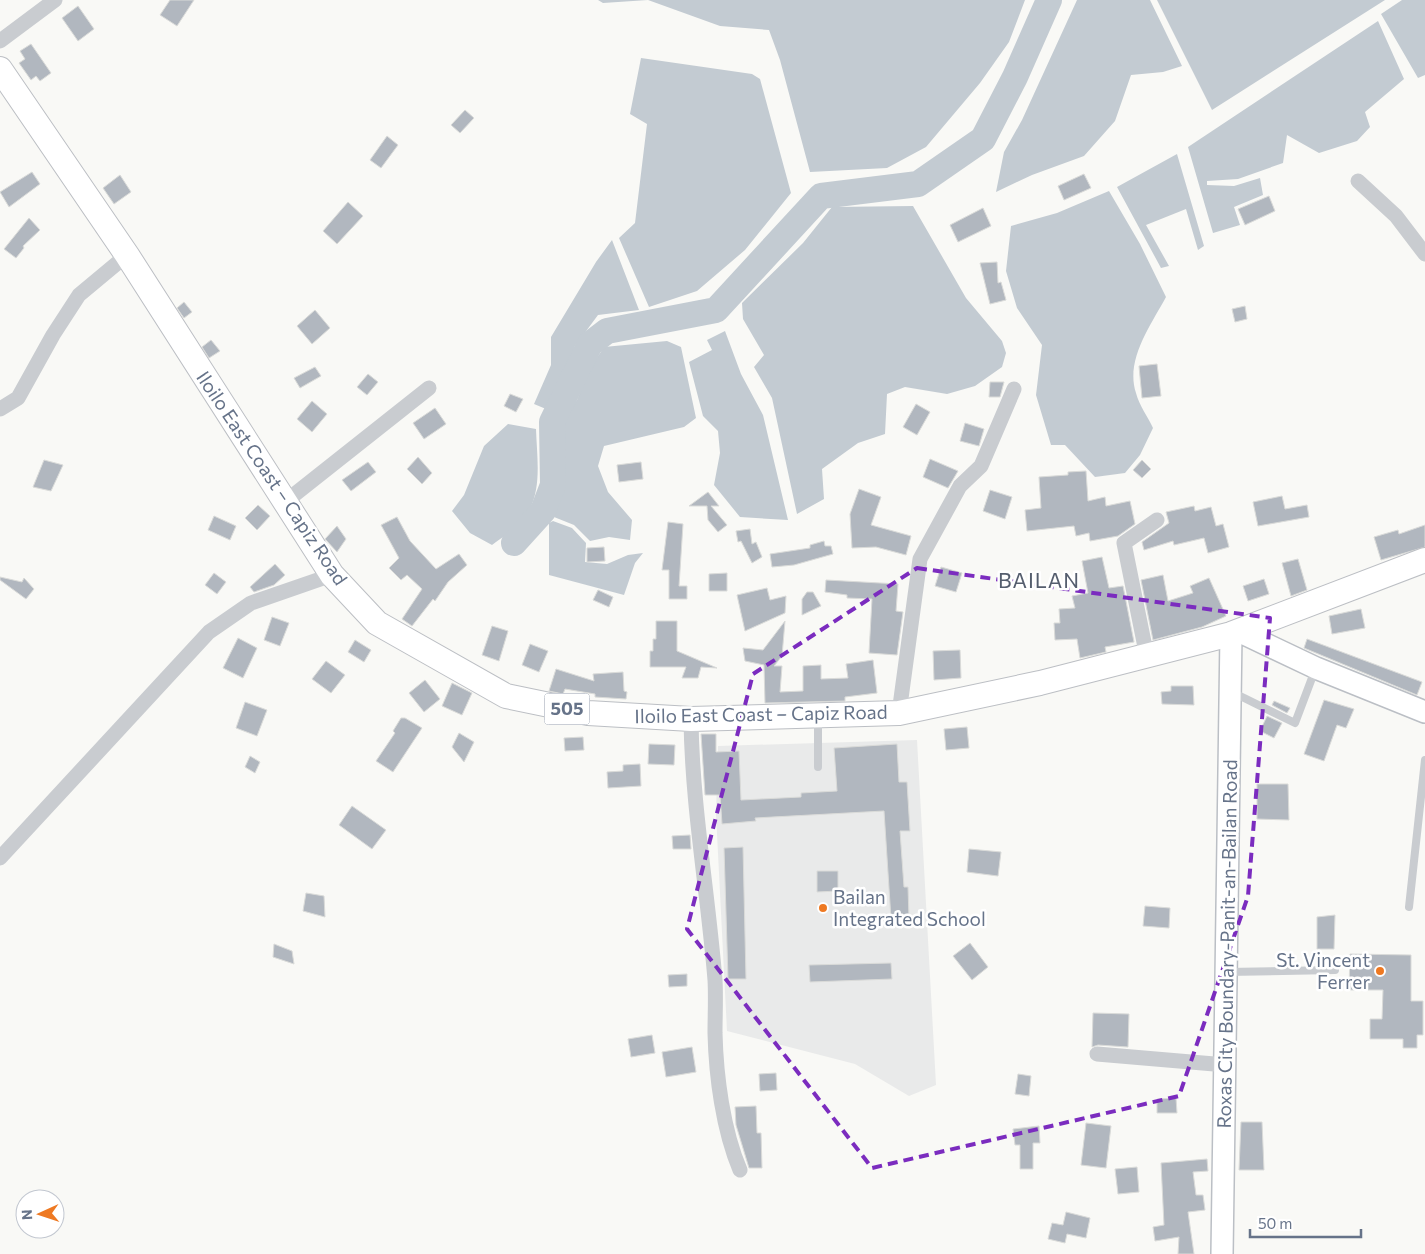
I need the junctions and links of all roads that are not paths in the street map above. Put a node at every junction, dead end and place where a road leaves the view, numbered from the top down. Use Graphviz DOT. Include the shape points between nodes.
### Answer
graph roads {
  1 [pos="55,0"];
  2 [pos="0,41"];
  3 [pos="0,69"];
  4 [pos="1358,181"];
  5 [pos="1425,254"];
  6 [pos="126,255"];
  7 [pos="429,388"];
  8 [pos="1014,389"];
  9 [pos="0,409"];
  10 [pos="285,502"];
  11 [pos="1157,520"];
  12 [pos="1425,560"];
  13 [pos="332,575"];
  14 [pos="1235,632"];
  15 [pos="1147,657"];
  16 [pos="1316,668"];
  17 [pos="1231,691"];
  18 [pos="1425,712"];
  19 [pos="898,713"];
  20 [pos="818,715"];
  21 [pos="691,719"];
  22 [pos="1425,760"];
  23 [pos="818,767"];
  24 [pos="0,858"];
  25 [pos="1409,907"];
  26 [pos="1335,970"];
  27 [pos="1227,972"];
  28 [pos="1097,1054"];
  29 [pos="1226,1065"];
  30 [pos="740,1170"];
  31 [pos="1222,1254"];
  1 -- 2 [label="street"];
  3 -- 6 [label="main road, Iloilo East Coast – Capiz Road / 505"];
  4 -- 5 [label="street" via="1396,216"];
  6 -- 9 [label="street" via="79,295 18,398"];
  6 -- 10 [label="main road, Iloilo East Coast – Capiz Road / 505"];
  7 -- 10 [label="street"];
  8 -- 19 [label="street" via="981,466 960,486 920,559"];
  10 -- 13 [label="main road, Iloilo East Coast – Capiz Road / 505"];
  11 -- 15 [label="street" via="1124,543"];
  12 -- 14 [label="main road, Iloilo East Coast – Capiz Road / 505"];
  13 -- 21 [label="main road, Iloilo East Coast – Capiz Road / 505" via="377,623 506,696 588,713"];
  13 -- 24 [label="street" via="251,603 209,632"];
  14 -- 15 [label="main road, Iloilo East Coast – Capiz Road / 505"];
  14 -- 16 [label="main road"];
  14 -- 17 [label="main road, Roxas City Boundary-Panit-an-Bailan Road"];
  15 -- 19 [label="main road, Iloilo East Coast – Capiz Road / 505"];
  16 -- 17 [label="lane" via="1295,723"];
  16 -- 18 [label="main road"];
  17 -- 27 [label="main road, Roxas City Boundary-Panit-an-Bailan Road"];
  19 -- 20 [label="main road, Iloilo East Coast – Capiz Road / 505"];
  20 -- 21 [label="main road, Iloilo East Coast – Capiz Road / 505"];
  20 -- 23 [label="lane"];
  21 -- 30 [label="street" via="692,772 715,982 715,1035 721,1100"];
  22 -- 25 [label="lane"];
  26 -- 27 [label="lane"];
  27 -- 29 [label="main road, Roxas City Boundary-Panit-an-Bailan Road"];
  28 -- 29 [label="street"];
  29 -- 31 [label="main road, Roxas City Boundary-Panit-an-Bailan Road"];
}
